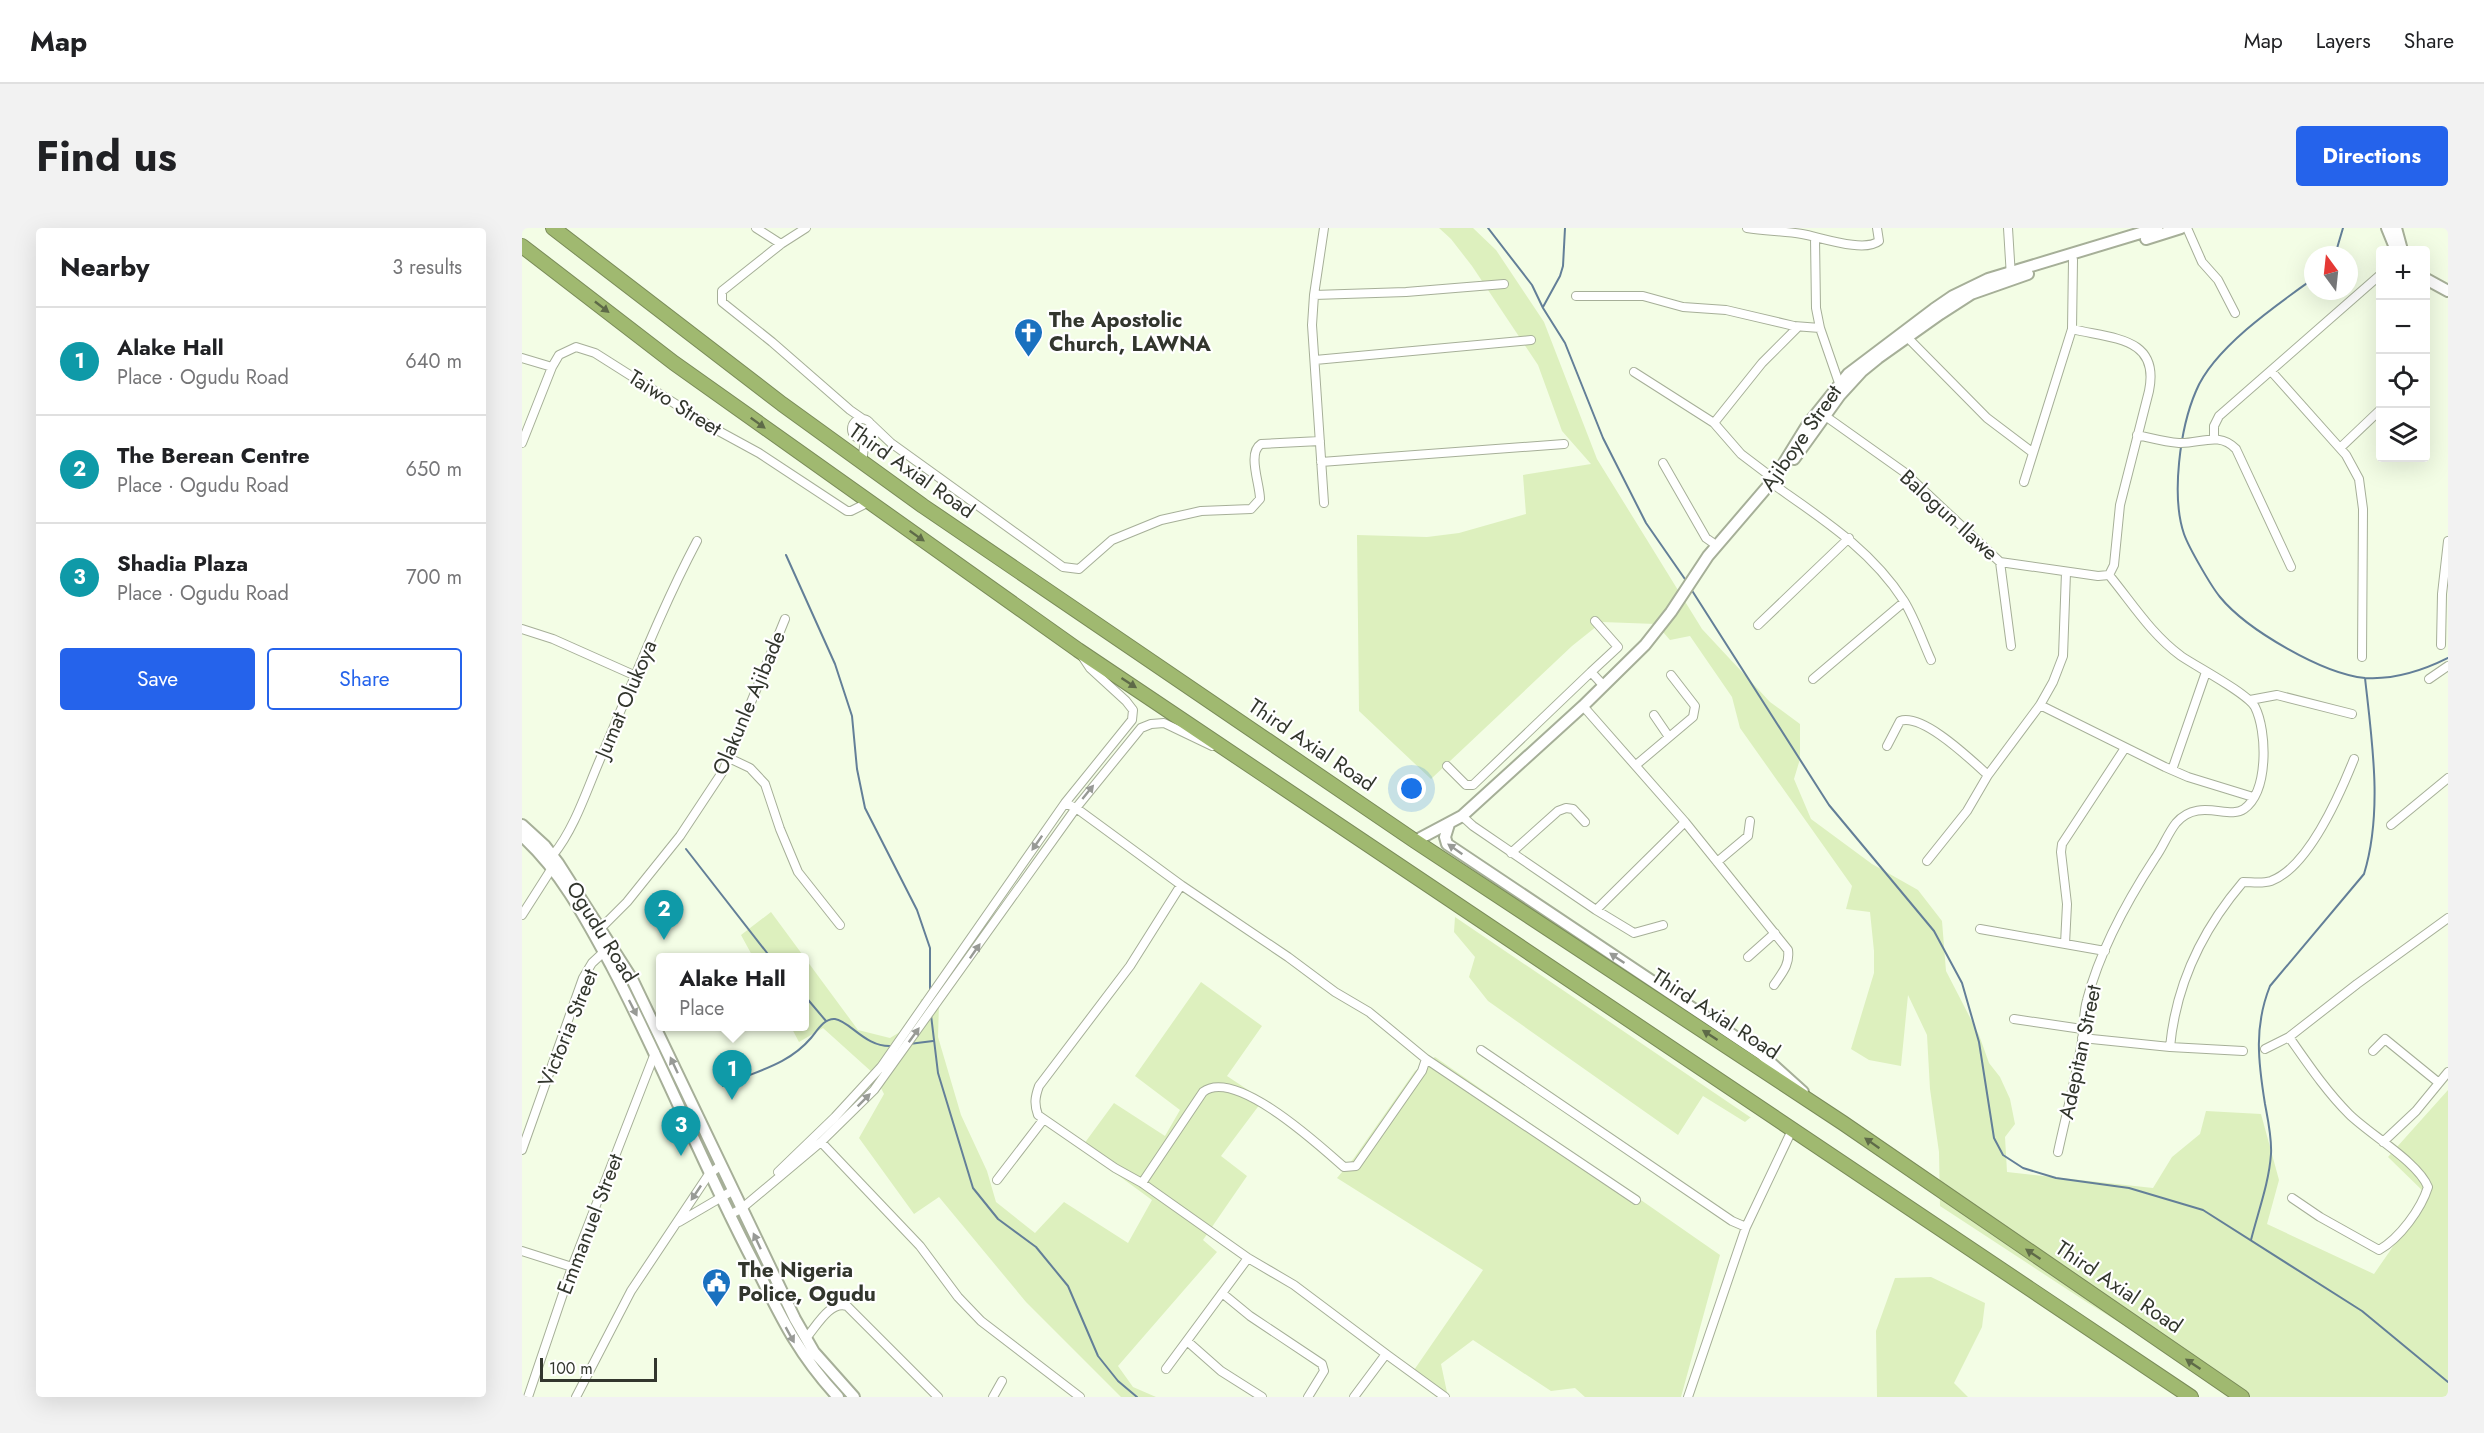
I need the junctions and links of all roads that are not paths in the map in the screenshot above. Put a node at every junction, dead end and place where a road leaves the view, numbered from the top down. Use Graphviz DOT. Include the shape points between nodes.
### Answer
graph roads {
  1 [pos="553,228"];
  2 [pos="559,228"];
  3 [pos="756,228"];
  4 [pos="806,228"];
  5 [pos="1324,228"];
  6 [pos="1747,228"];
  7 [pos="1877,228"];
  8 [pos="2008,228"];
  9 [pos="2157,228"];
  10 [pos="2181,228"];
  11 [pos="2187,228"];
  12 [pos="2387,228"];
  13 [pos="2396,228"];
  14 [pos="1815,238"];
  15 [pos="575,244"];
  16 [pos="781,244"];
  17 [pos="522,246"];
  18 [pos="2394,246"];
  19 [pos="2401,246"];
  20 [pos="522,256"];
  21 [pos="2073,260"];
  22 [pos="2010,276"];
  23 [pos="2376,279"];
  24 [pos="2430,281"];
  25 [pos="1504,284"];
  26 [pos="582,291"];
  27 [pos="2448,291"];
  28 [pos="1314,296"];
  29 [pos="1576,296"];
  30 [pos="2235,313"];
  31 [pos="1798,327"];
  32 [pos="1820,328"];
  33 [pos="2073,329"];
  34 [pos="1908,338"];
  35 [pos="1531,340"];
  36 [pos="522,358"];
  37 [pos="1316,360"];
  38 [pos="552,367"];
  39 [pos="2271,371"];
  40 [pos="1634,372"];
  41 [pos="1839,383"];
  42 [pos="850,410"];
  43 [pos="1821,413"];
  44 [pos="2376,414"];
  45 [pos="864,419"];
  46 [pos="854,423"];
  47 [pos="1714,423"];
  48 [pos="871,424"];
  49 [pos="854,435"];
  50 [pos="2138,435"];
  51 [pos="867,437"];
  52 [pos="2214,438"];
  53 [pos="1320,441"];
  54 [pos="522,443"];
  55 [pos="891,443"];
  56 [pos="1564,444"];
  57 [pos="843,448"];
  58 [pos="2340,448"];
  59 [pos="2032,452"];
  60 [pos="1321,462"];
  61 [pos="862,463"];
  62 [pos="1663,463"];
  63 [pos="2024,482"];
  64 [pos="1775,483"];
  65 [pos="869,502"];
  66 [pos="1324,503"];
  67 [pos="1849,538"];
  68 [pos="697,541"];
  69 [pos="2448,541"];
  70 [pos="1717,544"];
  71 [pos="2000,562"];
  72 [pos="2291,567"];
  73 [pos="2066,572"];
  74 [pos="2109,574"];
  75 [pos="2445,593"];
  76 [pos="1904,602"];
  77 [pos="785,619"];
  78 [pos="1595,621"];
  79 [pos="1758,625"];
  80 [pos="522,629"];
  81 [pos="2440,645"];
  82 [pos="2011,646"];
  83 [pos="1078,650"];
  84 [pos="2362,657"];
  85 [pos="1931,660"];
  86 [pos="2448,666"];
  87 [pos="1591,672"];
  88 [pos="2206,672"];
  89 [pos="1671,675"];
  90 [pos="636,676"];
  91 [pos="1813,679"];
  92 [pos="2429,679"];
  93 [pos="1603,685"];
  94 [pos="2250,700"];
  95 [pos="2040,705"];
  96 [pos="1583,706"];
  97 [pos="2352,714"];
  98 [pos="1653,715"];
  99 [pos="1670,737"];
  100 [pos="1887,746"];
  101 [pos="2125,748"];
  102 [pos="1228,751"];
  103 [pos="729,758"];
  104 [pos="2354,759"];
  105 [pos="1636,765"];
  106 [pos="1447,766"];
  107 [pos="2172,770"];
  108 [pos="1988,775"];
  109 [pos="2448,778"];
  110 [pos="2253,797"];
  111 [pos="1065,803"];
  112 [pos="1076,808"];
  113 [pos="1462,816"];
  114 [pos="1750,821"];
  115 [pos="1585,822"];
  116 [pos="1685,822"];
  117 [pos="1449,824"];
  118 [pos="522,825"];
  119 [pos="2391,825"];
  120 [pos="522,836"];
  121 [pos="1415,840"];
  122 [pos="1511,853"];
  123 [pos="552,855"];
  124 [pos="1927,861"];
  125 [pos="1717,862"];
  126 [pos="552,868"];
  127 [pos="1181,885"];
  128 [pos="1596,910"];
  129 [pos="522,915"];
  130 [pos="2448,918"];
  131 [pos="840,925"];
  132 [pos="1663,925"];
  133 [pos="601,928"];
  134 [pos="1980,929"];
  135 [pos="1775,933"];
  136 [pos="2065,944"];
  137 [pos="607,949"];
  138 [pos="2105,951"];
  139 [pos="1748,957"];
  140 [pos="1774,985"];
  141 [pos="937,996"];
  142 [pos="2014,1019"];
  143 [pos="2082,1029"];
  144 [pos="656,1031"];
  145 [pos="656,1031"];
  146 [pos="2082,1038"];
  147 [pos="2289,1038"];
  148 [pos="2170,1047"];
  149 [pos="2265,1049"];
  150 [pos="1481,1050"];
  151 [pos="2243,1051"];
  152 [pos="2373,1051"];
  153 [pos="655,1053"];
  154 [pos="1426,1059"];
  155 [pos="884,1070"];
  156 [pos="2448,1072"];
  157 [pos="2439,1083"];
  158 [pos="1815,1105"];
  159 [pos="1043,1120"];
  160 [pos="1792,1130"];
  161 [pos="821,1142"];
  162 [pos="2384,1142"];
  163 [pos="522,1150"];
  164 [pos="2058,1152"];
  165 [pos="720,1166"];
  166 [pos="709,1174"];
  167 [pos="997,1180"];
  168 [pos="1142,1183"];
  169 [pos="732,1191"];
  170 [pos="720,1197"];
  171 [pos="2292,1198"];
  172 [pos="1636,1200"];
  173 [pos="740,1206"];
  174 [pos="728,1212"];
  175 [pos="675,1224"];
  176 [pos="1746,1227"];
  177 [pos="522,1251"];
  178 [pos="1248,1258"];
  179 [pos="572,1268"];
  180 [pos="1222,1293"];
  181 [pos="806,1338"];
  182 [pos="1187,1341"];
  183 [pos="1386,1354"];
  184 [pos="1166,1369"];
  185 [pos="1002,1381"];
  186 [pos="528,1397"];
  187 [pos="576,1397"];
  188 [pos="838,1397"];
  189 [pos="854,1397"];
  190 [pos="938,1397"];
  191 [pos="993,1397"];
  192 [pos="1080,1397"];
  193 [pos="1262,1397"];
  194 [pos="1308,1397"];
  195 [pos="1354,1397"];
  196 [pos="1445,1397"];
  197 [pos="1688,1397"];
  198 [pos="2191,1397"];
  199 [pos="2242,1397"];
  1 -- 15 [label="highway, Third Axial Road"];
  2 -- 15 [label="highway"];
  3 -- 16 [label="street"];
  4 -- 16 [label="street"];
  5 -- 28 [label="street"];
  6 -- 14 [label="street"];
  7 -- 14 [label="street" via="1879,241 1873,245"];
  8 -- 22 [label="street"];
  9 -- 22 [label="street"];
  10 -- 21 [label="street"];
  11 -- 30 [label="street" via="2202,261 2218,280"];
  12 -- 18 [label="street"];
  13 -- 19 [label="street"];
  14 -- 32 [label="street"];
  15 -- 57 [label="highway, Third Axial Road"];
  16 -- 42 [label="street" via="722,291 722,302"];
  17 -- 26 [label="highway"];
  20 -- 26 [label="highway"];
  21 -- 22 [label="street"];
  21 -- 33 [label="street"];
  22 -- 34 [label="street, Ajiboye Street" via="1971,294"];
  22 -- 41 [label="street, Ajiboye Street" via="1988,279 1953,296 1874,352"];
  23 -- 39 [label="street"];
  24 -- 27 [label="street"];
  25 -- 28 [label="street"];
  26 -- 65 [label="highway, one-way" via="674,363"];
  28 -- 37 [label="street"];
  29 -- 31 [label="street" via="1643,296 1683,308 1726,309"];
  31 -- 32 [label="street"];
  31 -- 47 [label="street" via="1762,363"];
  32 -- 41 [label="street"];
  33 -- 50 [label="street" via="2131,344 2148,357 2152,376"];
  33 -- 59 [label="street"];
  34 -- 43 [label="street, Ajiboye Street" via="1862,371"];
  34 -- 59 [label="street" via="1987,418"];
  35 -- 37 [label="street"];
  36 -- 38 [label="street"];
  37 -- 53 [label="street"];
  38 -- 54 [label="street, Taiwo Street"];
  38 -- 65 [label="street, Taiwo Street" via="559,355 576,347 595,353 847,511"];
  39 -- 52 [label="street" via="2219,416"];
  39 -- 58 [label="street"];
  40 -- 47 [label="street"];
  41 -- 43 [label="street, Ajiboye Street"];
  42 -- 45 [label="street"];
  42 -- 46 [label="street"];
  43 -- 64 [label="street, Ajiboye Street"];
  43 -- 71 [label="street, Balogun Ilawe" via="1904,472"];
  44 -- 58 [label="street"];
  45 -- 46 [label="street"];
  45 -- 48 [label="street"];
  46 -- 49 [label="street"];
  47 -- 64 [label="street" via="1741,454"];
  48 -- 51 [label="street" via="872,432"];
  48 -- 55 [label="street"];
  49 -- 51 [label="street"];
  49 -- 57 [label="street"];
  50 -- 52 [label="street" via="2177,443"];
  50 -- 74 [label="street" via="2120,505 2114,565"];
  51 -- 55 [label="street"];
  51 -- 61 [label="street"];
  52 -- 72 [label="street" via="2229,441 2236,448"];
  53 -- 55 [label="street" via="1258,446 1254,454 1260,499 1251,509 1201,512 1161,520 1112,540 1083,567 1075,569 1063,567"];
  53 -- 60 [label="street"];
  56 -- 60 [label="street"];
  57 -- 61 [label="highway, Third Axial Road"];
  58 -- 84 [label="street" via="2360,479"];
  59 -- 63 [label="street"];
  60 -- 66 [label="street"];
  61 -- 121 [label="highway, Third Axial Road"];
  62 -- 70 [label="street" via="1706,538"];
  64 -- 67 [label="street"];
  64 -- 70 [label="street, Ajiboye Street"];
  65 -- 83 [label="highway, one-way"];
  67 -- 76 [label="street" via="1869,556"];
  67 -- 79 [label="street"];
  68 -- 90 [label="street, Jumat Olukoya"];
  69 -- 75 [label="street"];
  70 -- 93 [label="street, Ajiboye Street" via="1645,645"];
  71 -- 73 [label="street, Balogun Ilawe"];
  71 -- 82 [label="street"];
  73 -- 74 [label="street, Balogun Ilawe"];
  73 -- 95 [label="street" via="2063,656"];
  74 -- 88 [label="street" via="2148,627"];
  75 -- 81 [label="street"];
  76 -- 85 [label="street"];
  76 -- 91 [label="street"];
  77 -- 103 [label="street, Olakunle Ajibade"];
  78 -- 87 [label="street" via="1618,646"];
  80 -- 90 [label="street"];
  83 -- 102 [label="highway, one-way"];
  83 -- 111 [label="street" via="1090,668 1132,710 1132,720"];
  86 -- 92 [label="street"];
  87 -- 93 [label="street"];
  87 -- 106 [label="street" via="1473,785 1466,785"];
  88 -- 94 [label="street"];
  88 -- 107 [label="street"];
  89 -- 99 [label="street" via="1696,712"];
  90 -- 123 [label="street, Jumat Olukoya" via="580,805"];
  93 -- 96 [label="street, Ajiboye Street"];
  94 -- 97 [label="street" via="2277,695"];
  94 -- 110 [label="street" via="2258,715 2264,764"];
  95 -- 101 [label="street"];
  95 -- 108 [label="street"];
  96 -- 105 [label="street"];
  96 -- 113 [label="street, Ajiboye Street"];
  98 -- 99 [label="street"];
  99 -- 105 [label="street"];
  100 -- 108 [label="street" via="1900,721 1906,719 1939,733"];
  101 -- 107 [label="street"];
  101 -- 136 [label="street" via="2062,844 2067,904"];
  112 -- 102 [label="street, one-way" via="1141,728 1151,724 1164,723"];
  102 -- 160 [label="highway"];
  103 -- 131 [label="street" via="750,768 765,784 798,872"];
  103 -- 133 [label="street, Olakunle Ajibade" via="680,836"];
  104 -- 148 [label="street" via="2310,846 2279,877 2263,883 2243,882 2206,933 2184,976"];
  105 -- 116 [label="street"];
  107 -- 110 [label="street"];
  108 -- 124 [label="street" via="1967,811"];
  109 -- 119 [label="street"];
  110 -- 138 [label="street, Adepitan Street" via="2244,809 2199,810 2176,823 2134,892"];
  111 -- 112 [label="street"];
  111 -- 141 [label="street, one-way"];
  112 -- 127 [label="street"];
  141 -- 112 [label="street, one-way"];
  113 -- 117 [label="street, Ajiboye Street"];
  113 -- 122 [label="street"];
  114 -- 125 [label="street" via="1748,836"];
  115 -- 122 [label="street" via="1573,810 1558,811"];
  116 -- 125 [label="street"];
  116 -- 128 [label="street"];
  117 -- 121 [label="street, Ajiboye Street"];
  158 -- 117 [label="street, one-way" via="1761,1054 1447,844"];
  118 -- 123 [label="street, Ogudu Road"];
  120 -- 126 [label="street, Ogudu Road"];
  158 -- 121 [label="highway, Third Axial Road, one-way"];
  122 -- 128 [label="street"];
  123 -- 133 [label="street, Ogudu Road"];
  125 -- 135 [label="street"];
  126 -- 129 [label="street"];
  126 -- 137 [label="street, Ogudu Road"];
  127 -- 154 [label="street" via="1335,993 1369,1012"];
  127 -- 159 [label="street" via="1130,966 1039,1086 1035,1106"];
  128 -- 132 [label="street" via="1634,933"];
  130 -- 147 [label="street"];
  133 -- 137 [label="street, Ogudu Road"];
  134 -- 136 [label="street"];
  135 -- 139 [label="street"];
  135 -- 140 [label="street" via="1788,950 1789,958"];
  136 -- 138 [label="street"];
  145 -- 137 [label="street, Ogudu Road, one-way" via="632,980"];
  137 -- 153 [label="street, Ogudu Road, one-way"];
  137 -- 163 [label="street, Victoria Street" via="583,978"];
  138 -- 143 [label="street, Adepitan Street" via="2086,1000"];
  141 -- 155 [label="street"];
  142 -- 143 [label="street"];
  143 -- 146 [label="street, Adepitan Street"];
  165 -- 144 [label="street, Ogudu Road, one-way"];
  146 -- 148 [label="street"];
  146 -- 164 [label="street, Adepitan Street"];
  147 -- 149 [label="street"];
  147 -- 162 [label="street" via="2351,1117"];
  148 -- 151 [label="street"];
  150 -- 176 [label="street"];
  152 -- 157 [label="street" via="2385,1038"];
  153 -- 166 [label="street, Ogudu Road"];
  153 -- 179 [label="street, Emmanuel Street"];
  154 -- 168 [label="street" via="1422,1071 1356,1166 1344,1167 1303,1132 1247,1094 1216,1087 1203,1092"];
  154 -- 172 [label="street"];
  161 -- 155 [label="street, one-way" via="874,1090"];
  155 -- 173 [label="street"];
  156 -- 157 [label="street"];
  157 -- 162 [label="street"];
  199 -- 158 [label="highway, Third Axial Road, one-way"];
  159 -- 167 [label="street"];
  159 -- 168 [label="street"];
  160 -- 176 [label="street"];
  160 -- 198 [label="highway"];
  161 -- 173 [label="street"];
  161 -- 192 [label="street" via="920,1246 981,1321"];
  162 -- 171 [label="street" via="2428,1186 2409,1221 2379,1251"];
  165 -- 166 [label="street"];
  165 -- 169 [label="street, Ogudu Road"];
  166 -- 170 [label="street, Ogudu Road"];
  166 -- 175 [label="street, one-way"];
  168 -- 178 [label="street"];
  169 -- 170 [label="street"];
  169 -- 173 [label="street, Ogudu Road"];
  170 -- 174 [label="street, Ogudu Road"];
  170 -- 175 [label="street"];
  173 -- 174 [label="street"];
  181 -- 173 [label="street, Ogudu Road, one-way"];
  174 -- 188 [label="street, Ogudu Road, one-way" via="794,1342"];
  175 -- 187 [label="street" via="631,1291"];
  176 -- 197 [label="street"];
  177 -- 179 [label="street"];
  178 -- 180 [label="street"];
  178 -- 183 [label="street" via="1294,1285"];
  179 -- 186 [label="street, Emmanuel Street"];
  180 -- 182 [label="street"];
  180 -- 194 [label="street" via="1322,1364 1324,1371"];
  181 -- 189 [label="street, Ogudu Road"];
  181 -- 190 [label="street" via="832,1307 843,1304"];
  182 -- 184 [label="street"];
  182 -- 193 [label="street" via="1221,1371"];
  183 -- 195 [label="street"];
  183 -- 196 [label="street"];
  185 -- 191 [label="street"];
}
